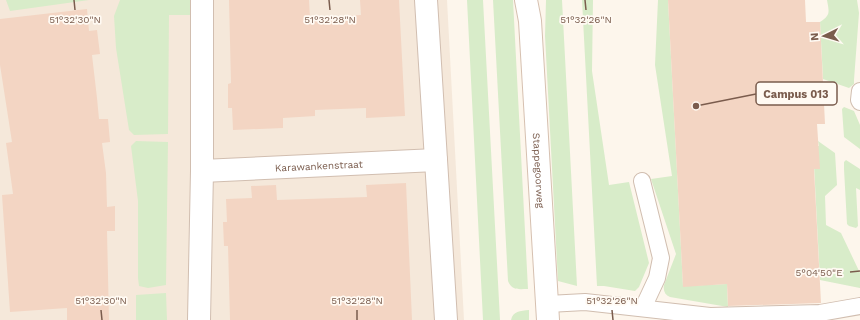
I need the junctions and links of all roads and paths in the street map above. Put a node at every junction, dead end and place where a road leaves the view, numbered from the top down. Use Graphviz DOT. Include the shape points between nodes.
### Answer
graph roads {
  1 [pos="202,0"];
  2 [pos="426,0"];
  3 [pos="526,0"];
  4 [pos="533,0"];
  5 [pos="530,21"];
  6 [pos="860,91"];
  7 [pos="860,102"];
  8 [pos="436,160"];
  9 [pos="202,170"];
  10 [pos="642,181"];
  11 [pos="860,306"];
  12 [pos="643,308"];
  13 [pos="548,312"];
  14 [pos="199,320"];
  15 [pos="446,320"];
  1 -- 9 [label="street"];
  2 -- 8 [label="street"];
  3 -- 5 [label="street, Stappegoorweg"];
  4 -- 5 [label="street, Stappegoorweg"];
  5 -- 13 [label="street, Stappegoorweg"];
  6 -- 7 [label="lane"];
  8 -- 9 [label="street, Karawankenstraat"];
  8 -- 15 [label="street"];
  9 -- 14 [label="street"];
  10 -- 12 [label="lane" via="661,258 657,278"];
  11 -- 12 [label="lane" via="820,312 710,316"];
  12 -- 13 [label="lane" via="585,302"];
}
